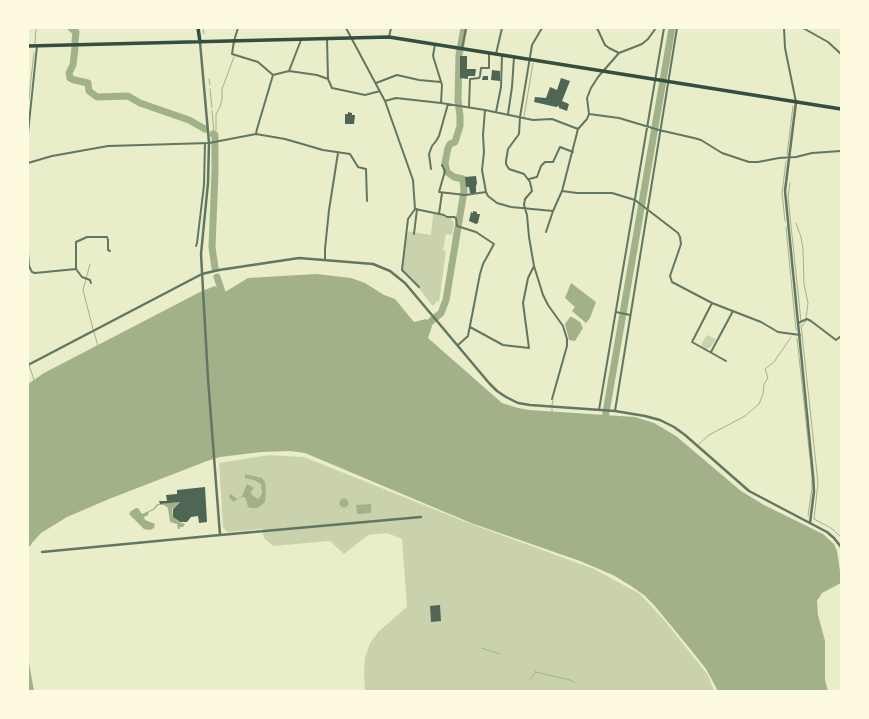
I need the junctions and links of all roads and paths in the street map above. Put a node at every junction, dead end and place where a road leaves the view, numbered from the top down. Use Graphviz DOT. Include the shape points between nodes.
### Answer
graph roads {
  1 [pos="198,28"];
  2 [pos="238,28"];
  3 [pos="346,28"];
  4 [pos="391,28"];
  5 [pos="466,28"];
  6 [pos="502,28"];
  7 [pos="542,28"];
  8 [pos="598,28"];
  9 [pos="656,28"];
  10 [pos="664,28"];
  11 [pos="677,28"];
  12 [pos="784,28"];
  13 [pos="803,28"];
  14 [pos="351,37"];
  15 [pos="389,37"];
  16 [pos="327,38"];
  17 [pos="301,40"];
  18 [pos="234,41"];
  19 [pos="200,42"];
  20 [pos="435,44"];
  21 [pos="28,46"];
  22 [pos="37,46"];
  23 [pos="460,48"];
  24 [pos="489,53"];
  25 [pos="619,53"];
  26 [pos="496,54"];
  27 [pos="841,54"];
  28 [pos="502,55"];
  29 [pos="514,57"];
  30 [pos="530,59"];
  31 [pos="289,71"];
  32 [pos="603,71"];
  33 [pos="273,75"];
  34 [pos="656,79"];
  35 [pos="328,80"];
  36 [pos="667,81"];
  37 [pos="441,82"];
  38 [pos="376,83"];
  39 [pos="380,91"];
  40 [pos="385,101"];
  41 [pos="796,102"];
  42 [pos="441,103"];
  43 [pos="448,104"];
  44 [pos="469,107"];
  45 [pos="841,108"];
  46 [pos="485,110"];
  47 [pos="496,112"];
  48 [pos="508,114"];
  49 [pos="589,114"];
  50 [pos="520,117"];
  51 [pos="648,127"];
  52 [pos="578,129"];
  53 [pos="659,130"];
  54 [pos="28,133"];
  55 [pos="256,134"];
  56 [pos="205,143"];
  57 [pos="211,143"];
  58 [pos="841,151"];
  59 [pos="573,152"];
  60 [pos="338,153"];
  61 [pos="789,158"];
  62 [pos="28,163"];
  63 [pos="442,165"];
  64 [pos="431,169"];
  65 [pos="529,179"];
  66 [pos="562,191"];
  67 [pos="486,192"];
  68 [pos="442,194"];
  69 [pos="636,200"];
  70 [pos="367,201"];
  71 [pos="525,208"];
  72 [pos="647,208"];
  73 [pos="416,209"];
  74 [pos="553,211"];
  75 [pos="439,214"];
  76 [pos="546,232"];
  77 [pos="414,234"];
  78 [pos="196,246"];
  79 [pos="110,251"];
  80 [pos="28,253"];
  81 [pos="325,259"];
  82 [pos="534,266"];
  83 [pos="76,269"];
  84 [pos="202,274"];
  85 [pos="91,283"];
  86 [pos="419,287"];
  87 [pos="712,303"];
  88 [pos="733,311"];
  89 [pos="617,312"];
  90 [pos="629,314"];
  91 [pos="798,323"];
  92 [pos="470,327"];
  93 [pos="800,334"];
  94 [pos="841,336"];
  95 [pos="458,345"];
  96 [pos="711,352"];
  97 [pos="726,361"];
  98 [pos="30,364"];
  99 [pos="552,399"];
  100 [pos="600,410"];
  101 [pos="614,411"];
  102 [pos="421,517"];
  103 [pos="810,523"];
  104 [pos="220,535"];
  105 [pos="841,548"];
  106 [pos="42,552"];
  1 -- 19 [label="main road"];
  2 -- 18 [label="street"];
  3 -- 14 [label="street"];
  4 -- 15 [label="street"];
  5 -- 23 [label="street"];
  6 -- 26 [label="street"];
  7 -- 30 [label="street" via="532,45"];
  8 -- 25 [label="street" via="605,45"];
  9 -- 25 [label="street" via="642,44"];
  10 -- 34 [label="street"];
  11 -- 36 [label="street"];
  12 -- 41 [label="street" via="786,55"];
  13 -- 27 [label="street" via="828,42"];
  14 -- 15 [label="main road"];
  14 -- 16 [label="main road"];
  14 -- 38 [label="street"];
  15 -- 20 [label="main road"];
  16 -- 17 [label="main road"];
  16 -- 35 [label="street"];
  17 -- 18 [label="main road"];
  17 -- 31 [label="street"];
  18 -- 19 [label="main road"];
  18 -- 33 [label="street" via="232,54 258,62"];
  19 -- 22 [label="main road"];
  19 -- 57 [label="street"];
  20 -- 23 [label="main road"];
  20 -- 37 [label="street" via="435,66"];
  21 -- 22 [label="main road"];
  22 -- 54 [label="street"];
  23 -- 24 [label="main road"];
  24 -- 26 [label="main road"];
  24 -- 44 [label="street" via="489,68 481,68 479,78 470,78"];
  25 -- 32 [label="street"];
  26 -- 28 [label="main road"];
  28 -- 29 [label="main road"];
  28 -- 47 [label="street" via="501,86"];
  29 -- 30 [label="main road"];
  29 -- 48 [label="street"];
  30 -- 32 [label="main road"];
  30 -- 50 [label="street"];
  31 -- 33 [label="street"];
  31 -- 35 [label="street" via="317,75"];
  32 -- 34 [label="main road"];
  32 -- 49 [label="street" via="587,98"];
  33 -- 55 [label="street"];
  34 -- 36 [label="main road"];
  34 -- 51 [label="street"];
  35 -- 39 [label="street" via="332,88 368,95"];
  36 -- 41 [label="main road"];
  36 -- 53 [label="street"];
  37 -- 38 [label="street" via="398,75"];
  37 -- 42 [label="street"];
  38 -- 39 [label="street"];
  39 -- 40 [label="street"];
  40 -- 42 [label="street" via="396,98"];
  40 -- 73 [label="street" via="413,180"];
  41 -- 45 [label="main road"];
  41 -- 61 [label="street"];
  42 -- 43 [label="street"];
  43 -- 44 [label="street"];
  43 -- 64 [label="street" via="439,136 429,154"];
  44 -- 46 [label="street"];
  46 -- 47 [label="street"];
  46 -- 67 [label="street" via="482,170"];
  47 -- 48 [label="street"];
  48 -- 50 [label="street"];
  49 -- 51 [label="street" via="619,118"];
  49 -- 52 [label="street"];
  50 -- 52 [label="street" via="533,120 552,119"];
  50 -- 65 [label="street" via="519,134 508,149 506,164"];
  51 -- 53 [label="street"];
  51 -- 69 [label="street"];
  52 -- 59 [label="street"];
  53 -- 61 [label="street" via="701,140 722,153 742,160 758,162"];
  53 -- 72 [label="street"];
  55 -- 57 [label="street"];
  55 -- 60 [label="street"];
  56 -- 57 [label="street"];
  56 -- 62 [label="street" via="108,146"];
  56 -- 78 [label="street" via="204,185"];
  57 -- 84 [label="street" via="200,254"];
  58 -- 61 [label="street"];
  59 -- 65 [label="street" via="560,147 553,162 545,162 537,177"];
  59 -- 66 [label="street"];
  60 -- 70 [label="street" via="350,154 358,167 366,169"];
  60 -- 81 [label="street"];
  61 -- 91 [label="street" via="785,191"];
  63 -- 68 [label="street" via="445,171 438,192"];
  65 -- 71 [label="street" via="532,189 525,199"];
  66 -- 69 [label="street" via="612,192"];
  66 -- 74 [label="street"];
  67 -- 68 [label="street"];
  67 -- 71 [label="street" via="492,200 501,204"];
  68 -- 75 [label="street"];
  69 -- 72 [label="street"];
  69 -- 89 [label="street"];
  71 -- 74 [label="street"];
  71 -- 82 [label="street"];
  72 -- 87 [label="street" via="678,233 680,238 681,244 670,276 672,282"];
  72 -- 90 [label="street"];
  73 -- 75 [label="street"];
  73 -- 77 [label="street"];
  73 -- 86 [label="street" via="408,219 402,270"];
  74 -- 76 [label="street"];
  75 -- 92 [label="street" via="456,218 458,227 476,232 494,244 480,274"];
  79 -- 83 [label="street" via="106,237 87,237 76,242"];
  80 -- 83 [label="street" via="29,266 35,273"];
  81 -- 84 [label="street" via="299,258"];
  81 -- 95 [label="street" via="367,263 390,271 405,283"];
  82 -- 92 [label="street" via="528,278 524,303 529,348 503,345"];
  82 -- 99 [label="street" via="543,295 563,326 567,339"];
  83 -- 85 [label="street"];
  84 -- 98 [label="street"];
  84 -- 104 [label="street"];
  87 -- 88 [label="street"];
  87 -- 96 [label="street" via="692,342"];
  88 -- 93 [label="street" via="778,332"];
  88 -- 96 [label="street"];
  89 -- 90 [label="street"];
  89 -- 100 [label="street"];
  90 -- 101 [label="street"];
  91 -- 93 [label="street"];
  91 -- 94 [label="street" via="806,319 836,340"];
  92 -- 95 [label="street" via="468,336"];
  93 -- 103 [label="street" via="814,491"];
  95 -- 100 [label="street" via="497,391 518,403"];
  96 -- 97 [label="street"];
  100 -- 101 [label="street"];
  101 -- 103 [label="street" via="645,416 674,427 749,491"];
  102 -- 104 [label="street"];
  103 -- 105 [label="street" via="834,538"];
  104 -- 106 [label="street"];
}
